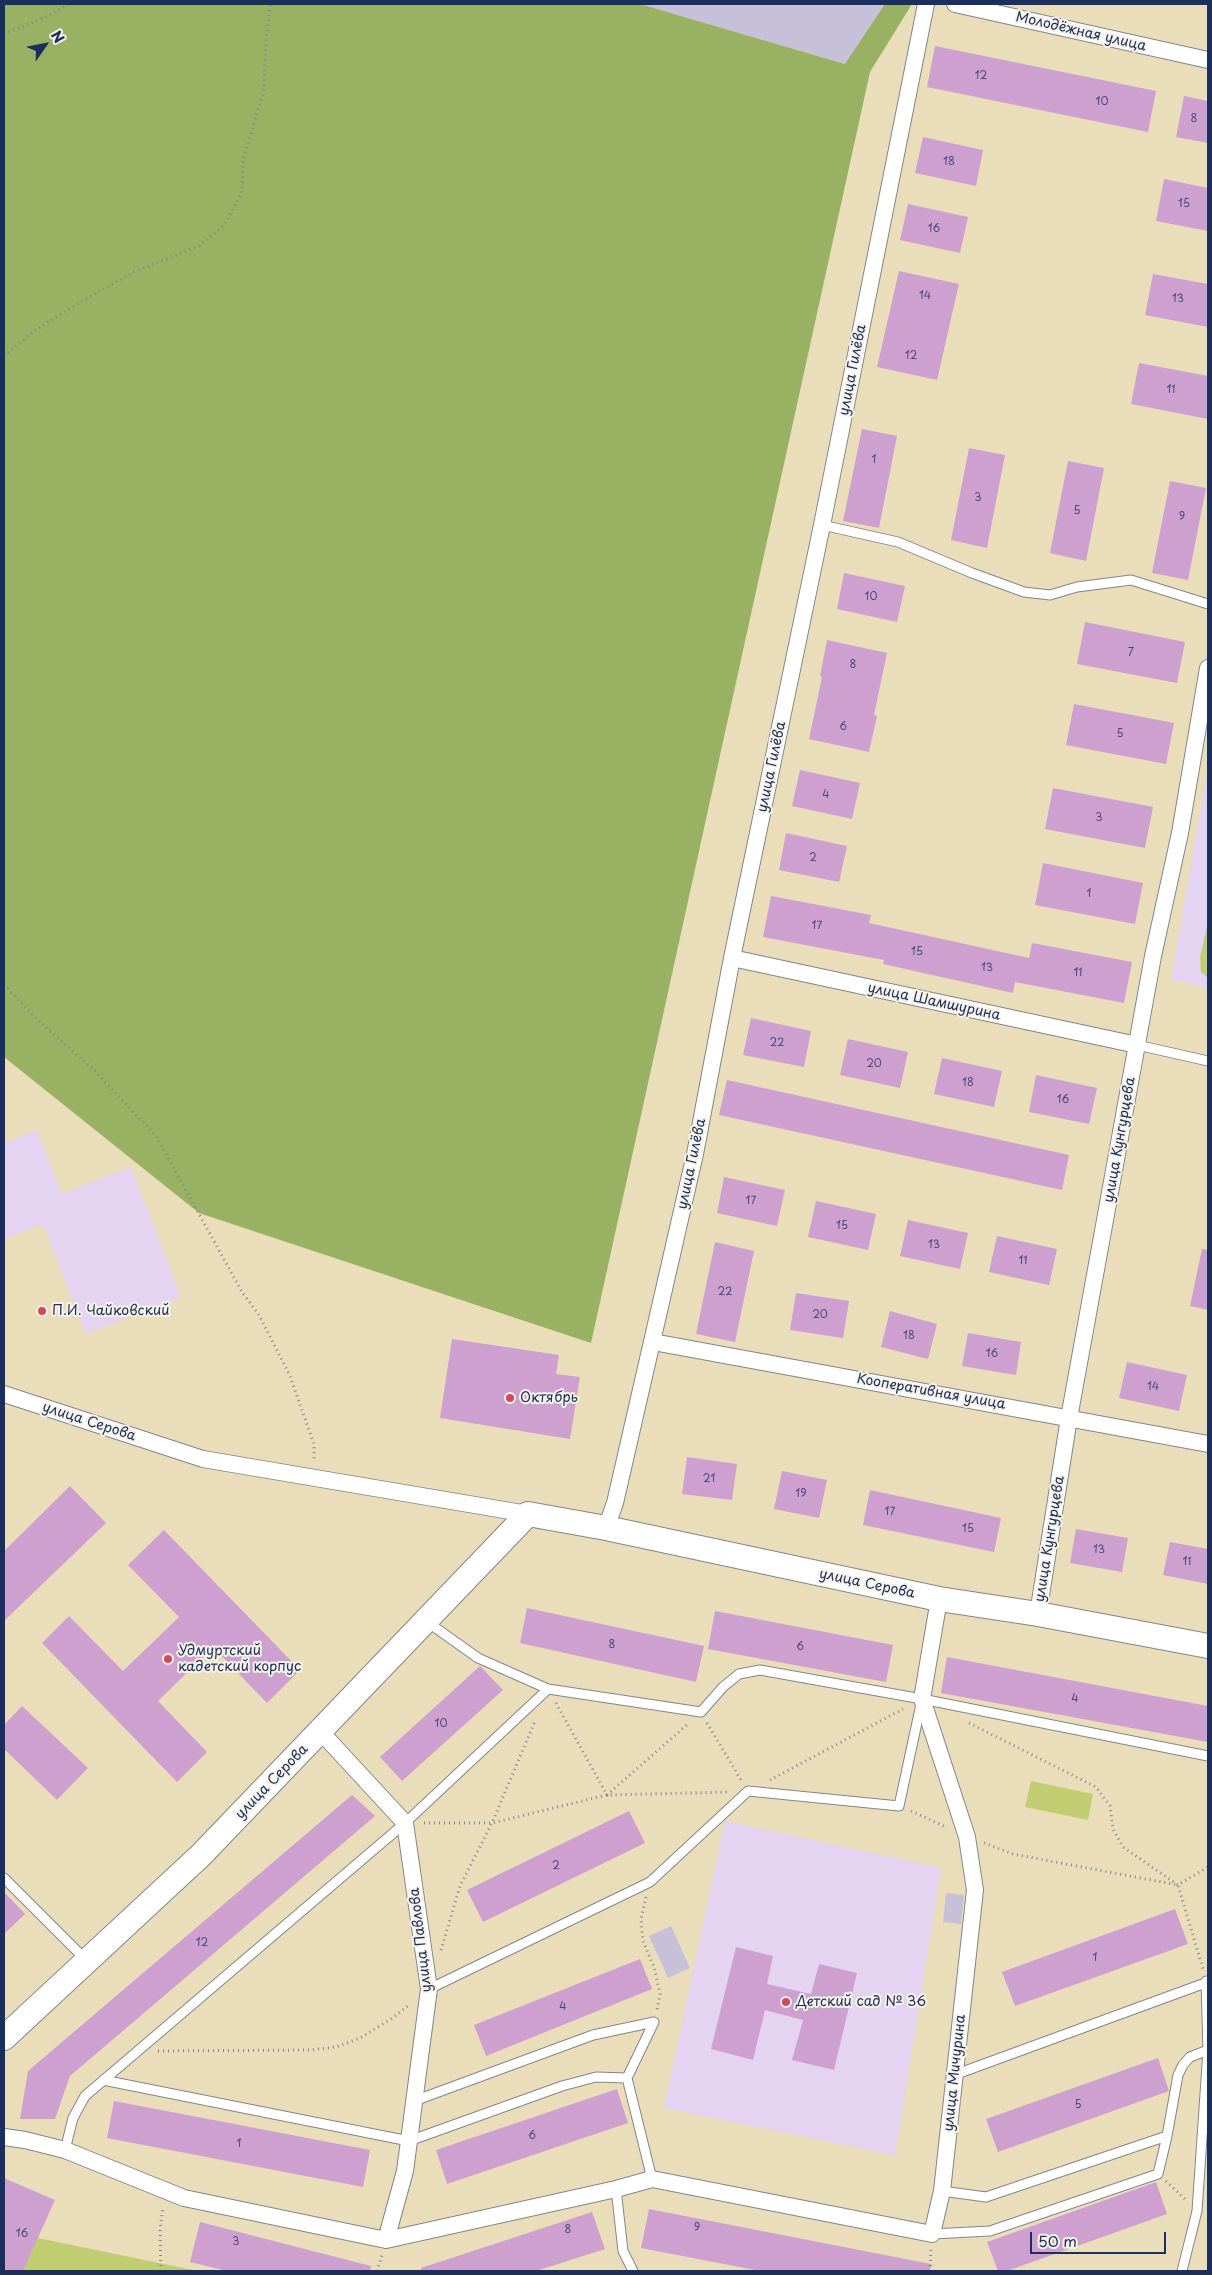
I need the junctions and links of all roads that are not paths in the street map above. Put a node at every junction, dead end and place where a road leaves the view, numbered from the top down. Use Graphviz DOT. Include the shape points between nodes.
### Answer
graph roads {
  1 [pos="926,4"];
  2 [pos="955,4"];
  3 [pos="1208,60"];
  4 [pos="822,525"];
  5 [pos="1208,604"];
  6 [pos="1208,668"];
  7 [pos="732,958"];
  8 [pos="1137,1045"];
  9 [pos="1208,1061"];
  10 [pos="653,1342"];
  11 [pos="4,1394"];
  12 [pos="1069,1418"];
  13 [pos="1208,1444"];
  14 [pos="528,1514"];
  15 [pos="606,1528"];
  16 [pos="939,1599"];
  17 [pos="1038,1614"];
  18 [pos="425,1620"];
  19 [pos="1208,1646"];
  20 [pos="548,1688"];
  21 [pos="922,1699"];
  22 [pos="320,1731"];
  23 [pos="1208,1756"];
  24 [pos="405,1823"];
  25 [pos="4,1878"];
  26 [pos="87,1961"];
  27 [pos="1207,1982"];
  28 [pos="429,1989"];
  29 [pos="4,2038"];
  30 [pos="1208,2050"];
  31 [pos="954,2075"];
  32 [pos="627,2078"];
  33 [pos="103,2080"];
  34 [pos="414,2102"];
  35 [pos="1167,2136"];
  36 [pos="4,2137"];
  37 [pos="409,2141"];
  38 [pos="65,2150"];
  39 [pos="652,2179"];
  40 [pos="616,2190"];
  41 [pos="942,2191"];
  42 [pos="932,2234"];
  43 [pos="386,2240"];
  44 [pos="633,2271"];
  45 [pos="1182,2271"];
  1 -- 4 [label="street, улица Гилёва"];
  2 -- 3 [label="street, Молодёжная улица"];
  4 -- 5 [label="lane" via="898,542 1024,592 1050,595 1131,580"];
  4 -- 7 [label="street, улица Гилёва"];
  6 -- 8 [label="street, улица Кунгурцева" via="1180,833"];
  7 -- 8 [label="street, улица Шамшурина"];
  7 -- 10 [label="street, улица Гилёва" via="695,1154"];
  8 -- 9 [label="lane"];
  8 -- 12 [label="street, улица Кунгурцева"];
  10 -- 12 [label="street, Кооперативная улица"];
  10 -- 15 [label="street, улица Гилёва" via="615,1503"];
  11 -- 14 [label="street, улица Серова" via="203,1459"];
  12 -- 13 [label="street, Кооперативная улица"];
  12 -- 17 [label="street, улица Кунгурцева"];
  14 -- 15 [label="main road, улица Серова"];
  14 -- 18 [label="main road, улица Серова"];
  15 -- 16 [label="main road, улица Серова"];
  16 -- 17 [label="main road, улица Серова"];
  16 -- 21 [label="street, улица Мичурина"];
  17 -- 19 [label="main road, улица Серова"];
  18 -- 20 [label="lane" via="478,1658"];
  18 -- 22 [label="main road, улица Серова"];
  20 -- 21 [label="lane" via="701,1712 739,1674 760,1670"];
  20 -- 24 [label="lane"];
  21 -- 23 [label="lane"];
  21 -- 28 [label="lane" via="900,1806 748,1791 650,1882"];
  21 -- 31 [label="street, улица Мичурина" via="967,1837 975,1890"];
  22 -- 24 [label="street"];
  22 -- 26 [label="main road, улица Серова" via="201,1855"];
  24 -- 28 [label="street, улица Павлова"];
  24 -- 33 [label="lane"];
  25 -- 26 [label="lane"];
  26 -- 29 [label="main road, улица Серова"];
  27 -- 30 [label="lane"];
  27 -- 31 [label="lane"];
  28 -- 34 [label="street, улица Павлова"];
  30 -- 35 [label="lane" via="1190,2057 1178,2075"];
  30 -- 45 [label="lane" via="1197,2212"];
  31 -- 41 [label="street, улица Мичурина"];
  32 -- 34 [label="lane" via="654,2022 592,2035"];
  32 -- 37 [label="lane" via="596,2077 562,2086"];
  32 -- 39 [label="lane"];
  33 -- 37 [label="lane"];
  33 -- 38 [label="lane" via="85,2096 73,2118"];
  34 -- 37 [label="street, улица Павлова"];
  35 -- 41 [label="lane" via="986,2197"];
  35 -- 42 [label="lane" via="1158,2174 990,2231"];
  36 -- 38 [label="street"];
  37 -- 43 [label="street, улица Павлова" via="405,2171"];
  38 -- 43 [label="street" via="184,2198"];
  39 -- 40 [label="street"];
  39 -- 42 [label="street"];
  40 -- 43 [label="street"];
  40 -- 44 [label="lane" via="623,2251"];
  41 -- 42 [label="street, улица Мичурина"];
}
